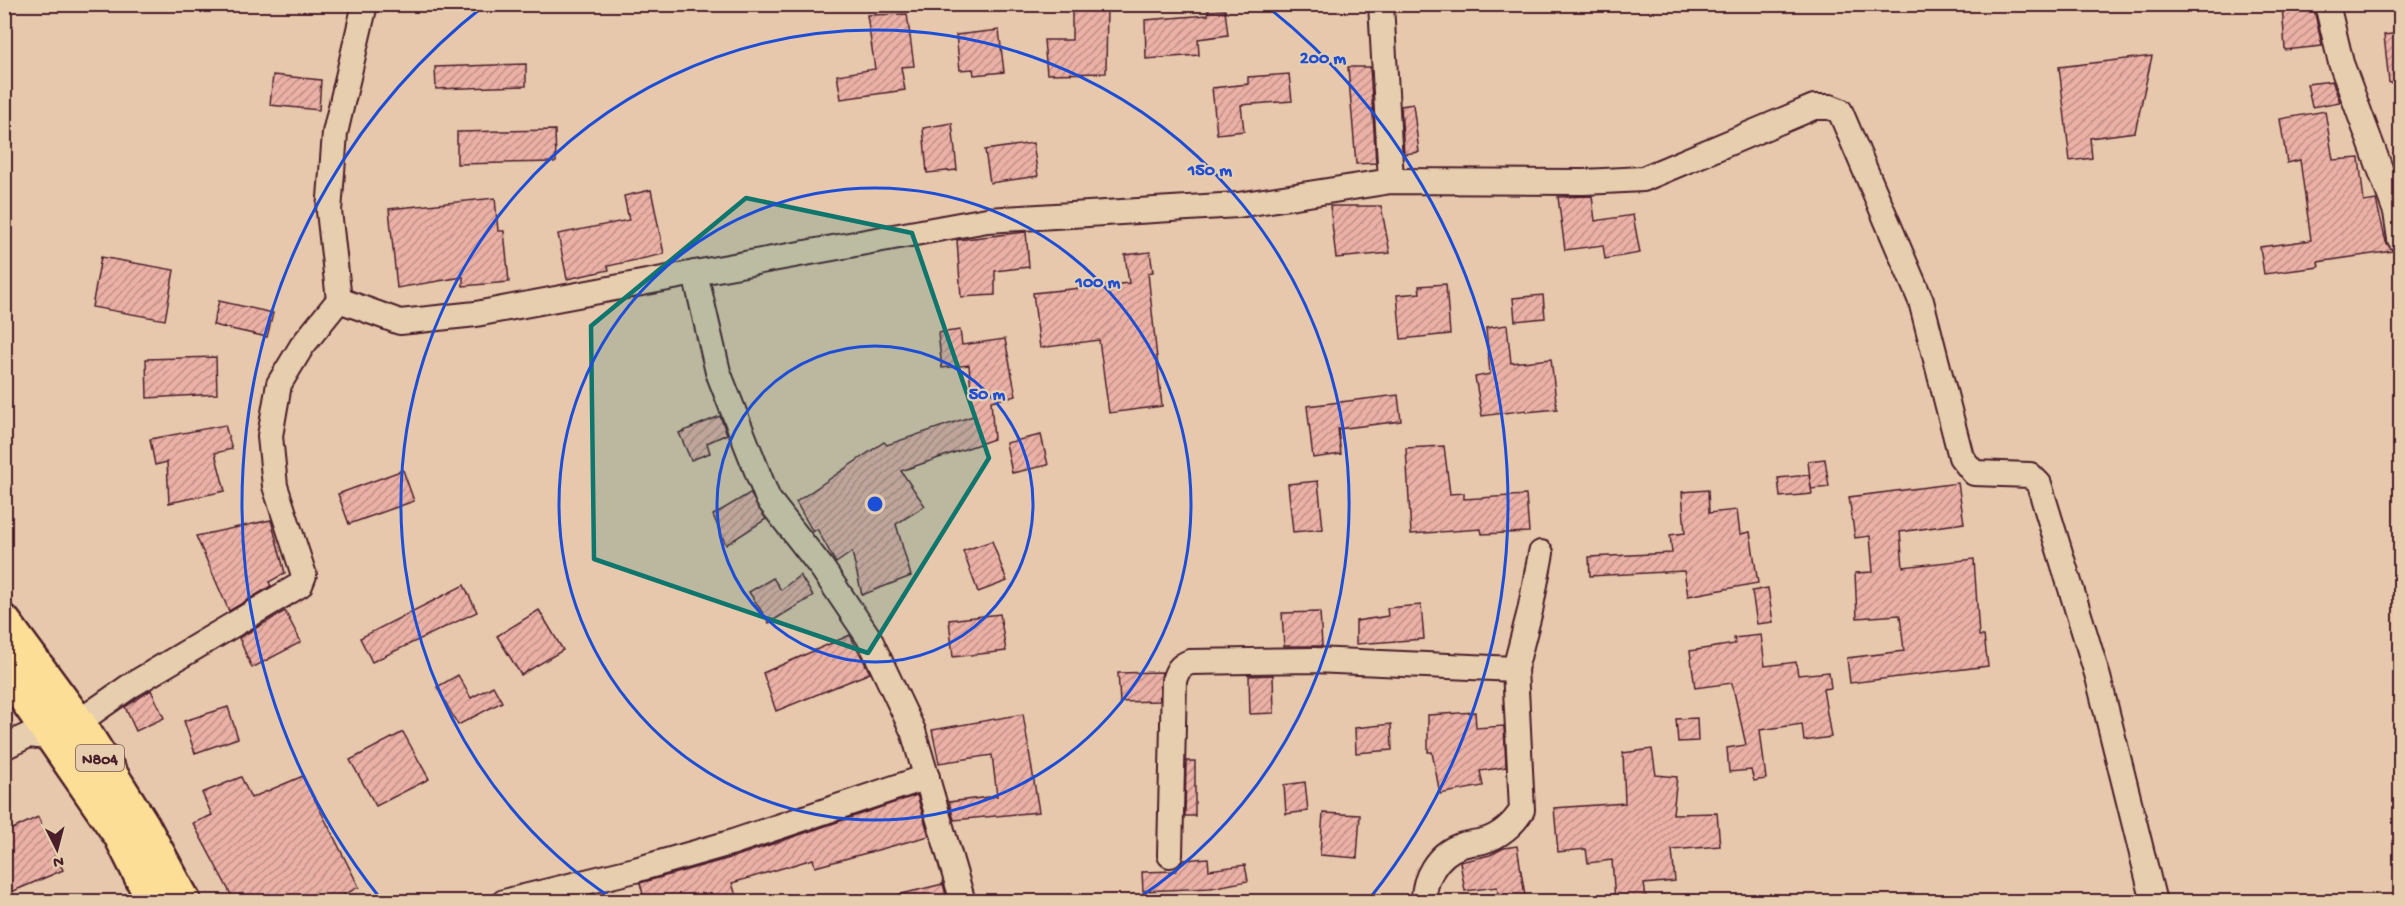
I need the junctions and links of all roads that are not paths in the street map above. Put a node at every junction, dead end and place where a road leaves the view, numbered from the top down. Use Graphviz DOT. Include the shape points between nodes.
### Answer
graph roads {
  1 [pos="365,4"];
  2 [pos="1381,4"];
  3 [pos="2327,4"];
  4 [pos="1391,181"];
  5 [pos="2400,239"];
  6 [pos="695,273"];
  7 [pos="339,300"];
  8 [pos="1541,553"];
  9 [pos="4,622"];
  10 [pos="4,667"];
  11 [pos="1515,669"];
  12 [pos="67,731"];
  13 [pos="4,747"];
  14 [pos="927,777"];
  15 [pos="1170,855"];
  16 [pos="154,902"];
  17 [pos="184,902"];
  18 [pos="504,902"];
  19 [pos="963,902"];
  20 [pos="1424,902"];
  21 [pos="2154,902"];
  1 -- 7 [label="street" via="334,133 329,212"];
  2 -- 4 [label="street"];
  3 -- 5 [label="street" via="2341,63 2396,212"];
  4 -- 6 [label="street" via="1238,205 987,220"];
  4 -- 21 [label="street" via="1643,179 1814,107 1830,106 1840,111 1921,301 1961,457 1974,473 2030,476 2039,484 2098,677"];
  6 -- 7 [label="street" via="476,314 400,322"];
  6 -- 14 [label="street" via="718,372 768,499 822,568 869,638 913,731"];
  7 -- 12 [label="street" via="302,346 279,384 270,436 275,486 304,575 300,585 130,686"];
  8 -- 11 [label="street"];
  9 -- 12 [label="highway, N804"];
  10 -- 12 [label="highway, N804"];
  11 -- 15 [label="street" via="1314,660 1183,665 1177,669 1174,681"];
  11 -- 20 [label="street" via="1522,810 1515,823 1486,841 1458,846 1437,862 1423,886"];
  12 -- 13 [label="street" via="29,735"];
  12 -- 16 [label="highway, N804"];
  12 -- 17 [label="highway, N804" via="143,826"];
  14 -- 18 [label="street" via="730,843"];
  14 -- 19 [label="street"];
}
